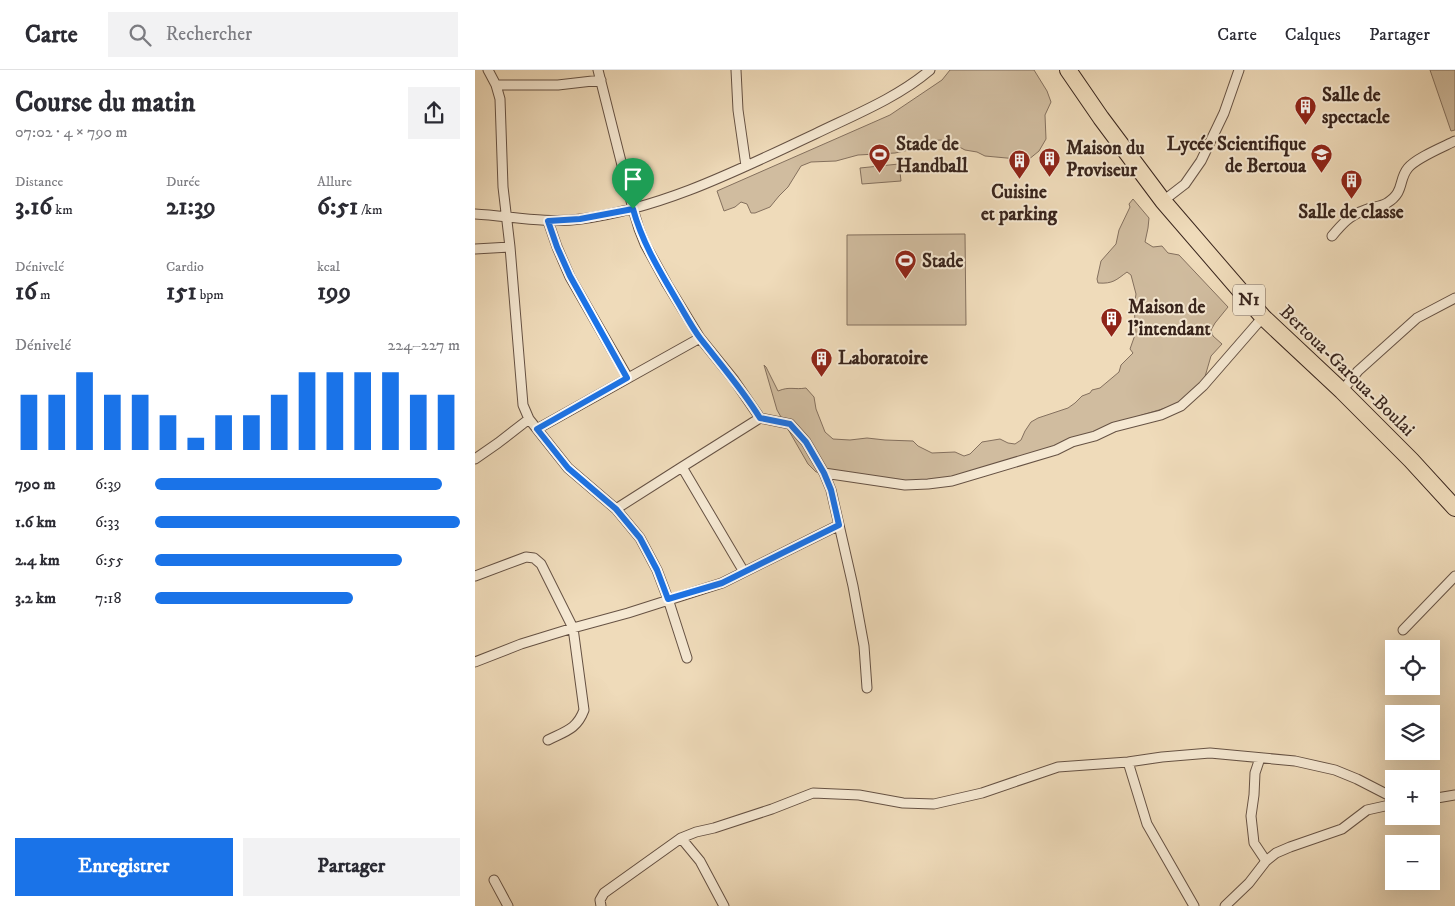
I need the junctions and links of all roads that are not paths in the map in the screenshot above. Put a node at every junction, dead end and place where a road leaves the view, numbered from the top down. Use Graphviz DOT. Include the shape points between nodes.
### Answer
graph roads {
  1 [pos="488,70"];
  2 [pos="598,70"];
  3 [pos="736,70"];
  4 [pos="931,70"];
  5 [pos="1067,70"];
  6 [pos="1239,70"];
  7 [pos="601,80"];
  8 [pos="496,85"];
  9 [pos="1455,141"];
  10 [pos="746,166"];
  11 [pos="1163,201"];
  12 [pos="633,209"];
  13 [pos="475,214"];
  14 [pos="507,216"];
  15 [pos="548,221"];
  16 [pos="1332,236"];
  17 [pos="511,247"];
  18 [pos="475,249"];
  19 [pos="1455,298"];
  20 [pos="1263,317"];
  21 [pos="700,338"];
  22 [pos="627,378"];
  23 [pos="1342,391"];
  24 [pos="760,418"];
  25 [pos="529,419"];
  26 [pos="537,429"];
  27 [pos="475,459"];
  28 [pos="682,467"];
  29 [pos="824,473"];
  30 [pos="1455,508"];
  31 [pos="616,509"];
  32 [pos="839,525"];
  33 [pos="744,572"];
  34 [pos="475,576"];
  35 [pos="1455,576"];
  36 [pos="668,599"];
  37 [pos="573,628"];
  38 [pos="1403,630"];
  39 [pos="687,658"];
  40 [pos="475,662"];
  41 [pos="867,688"];
  42 [pos="548,740"];
  43 [pos="1260,758"];
  44 [pos="1127,762"];
  45 [pos="1385,793"];
  46 [pos="1455,795"];
  47 [pos="1440,797"];
  48 [pos="1385,806"];
  49 [pos="681,838"];
  50 [pos="1266,861"];
  51 [pos="494,880"];
  52 [pos="508,906"];
  53 [pos="601,906"];
  54 [pos="724,906"];
  55 [pos="1194,906"];
  56 [pos="1225,906"];
  1 -- 8 [label="street"];
  2 -- 7 [label="street"];
  3 -- 10 [label="street"];
  4 -- 10 [label="street" via="888,98"];
  5 -- 11 [label="highway, Bertoua-Garoua-Boulai / N1"];
  6 -- 11 [label="street" via="1224,113 1201,161 1185,184"];
  7 -- 8 [label="street" via="558,85"];
  7 -- 12 [label="street"];
  8 -- 14 [label="street" via="500,100"];
  9 -- 16 [label="street" via="1411,166 1399,191 1387,203 1353,214"];
  10 -- 12 [label="street"];
  11 -- 20 [label="highway, Bertoua-Garoua-Boulai / N1"];
  12 -- 15 [label="street"];
  12 -- 21 [label="street" via="645,244"];
  13 -- 14 [label="street"];
  14 -- 15 [label="street"];
  14 -- 17 [label="street"];
  15 -- 22 [label="street" via="570,276"];
  17 -- 18 [label="street"];
  17 -- 25 [label="street" via="523,404"];
  19 -- 23 [label="street" via="1417,318 1358,371"];
  20 -- 23 [label="highway, Bertoua-Garoua-Boulai / N1"];
  20 -- 29 [label="street" via="1203,386 1181,406 1161,415 1127,423 1056,450 952,481 905,485"];
  21 -- 22 [label="street"];
  21 -- 24 [label="street"];
  22 -- 26 [label="street"];
  23 -- 30 [label="highway, Bertoua-Garoua-Boulai / N1"];
  24 -- 28 [label="street"];
  24 -- 29 [label="street" via="790,424 806,442"];
  25 -- 26 [label="street"];
  25 -- 27 [label="street"];
  26 -- 31 [label="street" via="568,468"];
  28 -- 31 [label="street"];
  28 -- 33 [label="street"];
  29 -- 32 [label="street"];
  31 -- 36 [label="street" via="640,538"];
  32 -- 33 [label="street"];
  32 -- 41 [label="street" via="864,646"];
  33 -- 36 [label="street" via="722,583"];
  34 -- 37 [label="street" via="526,557 534,558 541,564"];
  35 -- 38 [label="street"];
  36 -- 37 [label="street"];
  36 -- 39 [label="street"];
  37 -- 40 [label="street"];
  37 -- 42 [label="street" via="584,710 581,720 571,729"];
  43 -- 44 [label="street" via="1210,753"];
  43 -- 45 [label="street" via="1295,761 1335,770"];
  43 -- 50 [label="street" via="1255,773 1251,816 1254,843"];
  44 -- 49 [label="street" via="1058,766 982,793 934,804 813,793"];
  44 -- 55 [label="street" via="1147,824"];
  46 -- 47 [label="street"];
  48 -- 50 [label="street" via="1367,810 1342,829 1290,847"];
  49 -- 53 [label="street" via="604,893"];
  49 -- 54 [label="street" via="701,861"];
  50 -- 56 [label="street"];
  51 -- 52 [label="street"];
}
